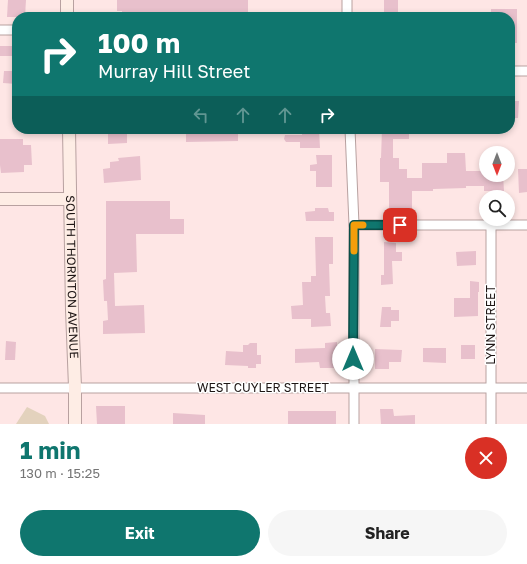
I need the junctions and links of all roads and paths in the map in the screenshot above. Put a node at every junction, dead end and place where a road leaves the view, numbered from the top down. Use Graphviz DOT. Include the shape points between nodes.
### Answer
graph roads {
  1 [pos="67,0"];
  2 [pos="347,0"];
  3 [pos="67,12"];
  4 [pos="347,12"];
  5 [pos="0,30"];
  6 [pos="12,30"];
  7 [pos="527,70"];
  8 [pos="515,71"];
  9 [pos="69,134"];
  10 [pos="350,134"];
  11 [pos="0,199"];
  12 [pos="70,199"];
  13 [pos="354,225"];
  14 [pos="515,225"];
  15 [pos="527,225"];
  16 [pos="479,226"];
  17 [pos="491,226"];
  18 [pos="75,387"];
  19 [pos="0,388"];
  20 [pos="491,388"];
  21 [pos="527,388"];
  22 [pos="353,389"];
  23 [pos="75,424"];
  24 [pos="354,424"];
  25 [pos="491,424"];
  1 -- 3 [label="main road"];
  2 -- 4 [label="street"];
  5 -- 6 [label="street"];
  7 -- 8 [label="street"];
  9 -- 12 [label="main road, SOUTH THORNTON AVENUE"];
  10 -- 13 [label="street"];
  11 -- 12 [label="main road"];
  12 -- 18 [label="main road, SOUTH THORNTON AVENUE"];
  13 -- 16 [label="street"];
  13 -- 22 [label="street"];
  14 -- 15 [label="street"];
  17 -- 20 [label="street, LYNN STREET"];
  18 -- 19 [label="street, WEST CUYLER STREET"];
  18 -- 22 [label="street, WEST CUYLER STREET"];
  18 -- 23 [label="main road, SOUTH THORNTON AVENUE"];
  20 -- 21 [label="street, WEST CUYLER STREET"];
  20 -- 22 [label="street, WEST CUYLER STREET"];
  20 -- 25 [label="street, LYNN STREET"];
  22 -- 24 [label="street"];
}
